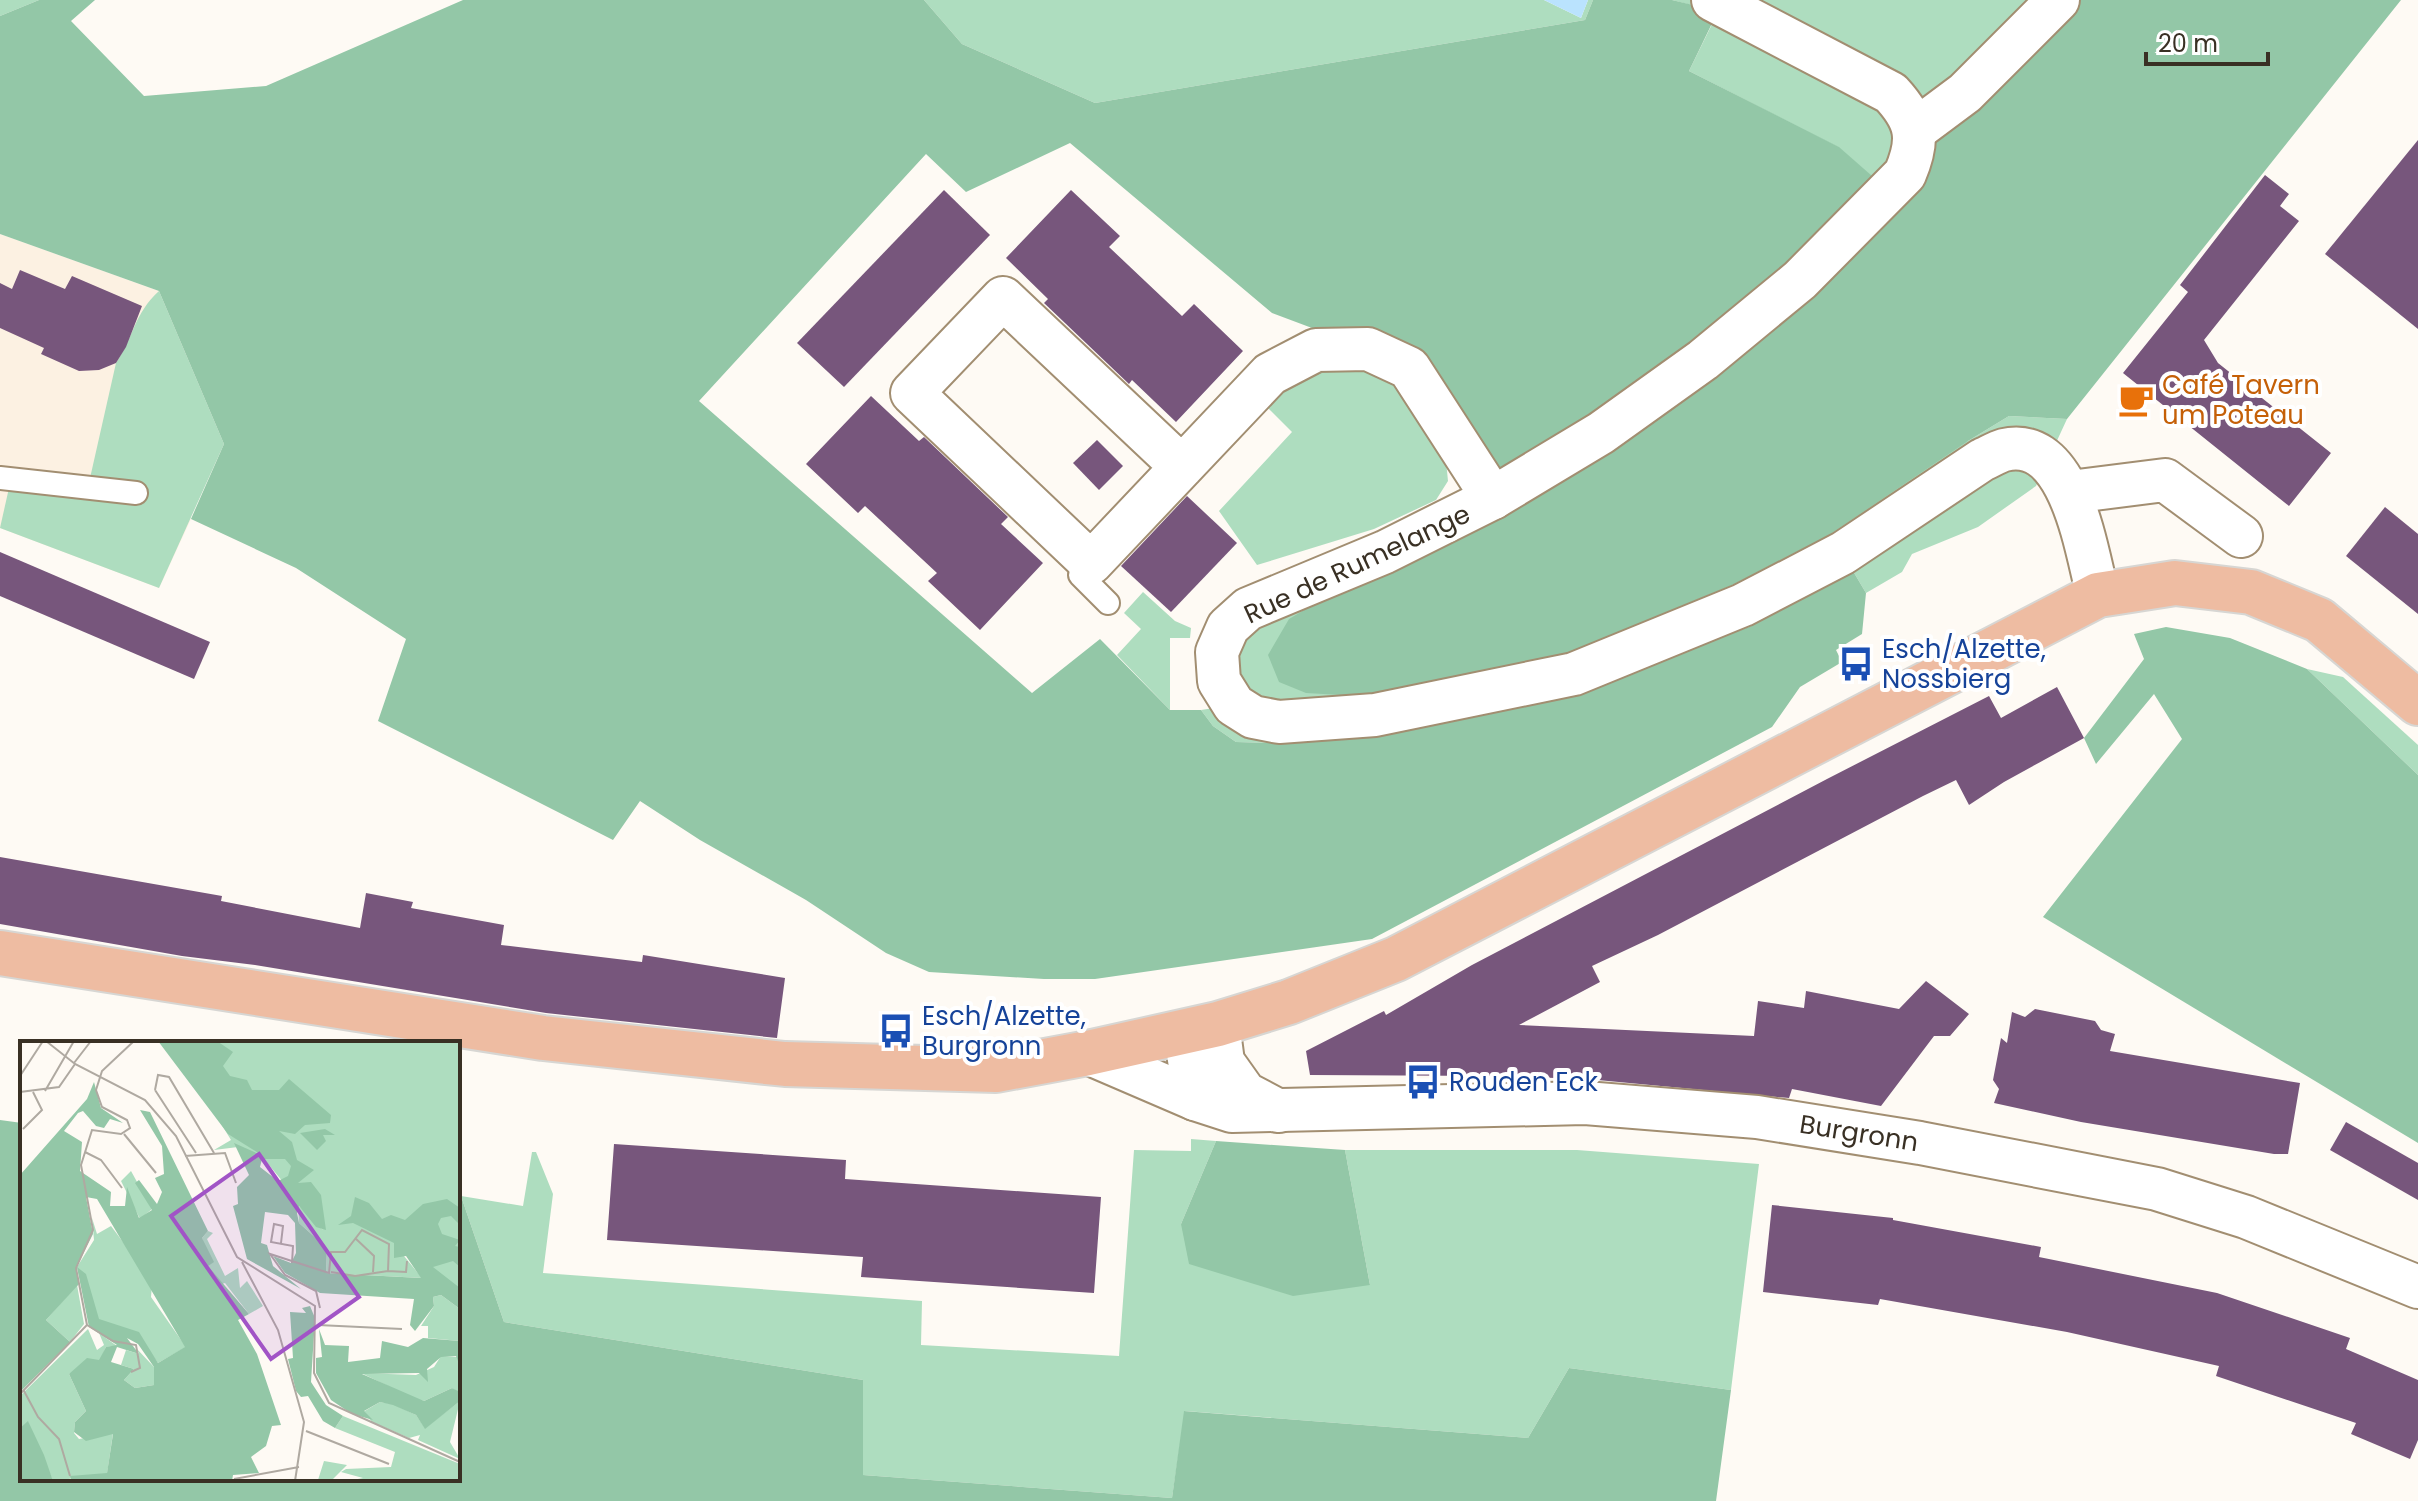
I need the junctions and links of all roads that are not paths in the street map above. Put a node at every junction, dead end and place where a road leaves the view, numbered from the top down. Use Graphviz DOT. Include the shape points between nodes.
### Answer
graph roads {
  1 [pos="1713,0"];
  2 [pos="2058,0"];
  3 [pos="1914,131"];
  4 [pos="1182,467"];
  5 [pos="0,478"];
  6 [pos="2070,492"];
  7 [pos="136,493"];
  8 [pos="1493,498"];
  9 [pos="2241,536"];
  10 [pos="1091,563"];
  11 [pos="2098,595"];
  12 [pos="1108,603"];
  13 [pos="2415,693"];
  14 [pos="0,953"];
  15 [pos="1202,1028"];
  16 [pos="1088,1053"];
  17 [pos="1195,1099"];
  18 [pos="1279,1111"];
  19 [pos="2418,1287"];
  1 -- 3 [label="street" via="1891,93 1907,110"];
  2 -- 3 [label="street" via="1965,93"];
  3 -- 8 [label="street, Rue de Rumelange" via="1914,154 1905,174 1800,280 1626,415"];
  4 -- 8 [label="street, Rue de Rumelange" via="1270,374 1316,350 1368,349 1409,368"];
  4 -- 10 [label="street, Rue de Rumelange"];
  4 -- 10 [label="street" via="1003,298 912,393"];
  5 -- 7 [label="lane"];
  6 -- 8 [label="street, Rue de Rumelange" via="2057,468 2035,452 2007,449 1982,460 1843,553 1743,605 1574,674 1375,715 1279,722 1253,717 1234,705 1219,681 1217,652 1228,627 1248,609 1385,552"];
  6 -- 9 [label="street" via="2165,480"];
  6 -- 11 [label="street, Rue de Rumelange"];
  10 -- 12 [label="lane" via="1080,575"];
  11 -- 13 [label="main road" via="2175,583 2251,592 2319,620"];
  11 -- 15 [label="main road" via="1396,959 1289,1002"];
  14 -- 16 [label="main road" via="543,1038 785,1064 996,1070"];
  15 -- 16 [label="main road"];
  15 -- 17 [label="street"];
  15 -- 18 [label="street" via="1245,1093"];
  16 -- 17 [label="street, Burgronn"];
  17 -- 18 [label="street, Burgronn" via="1232,1111"];
  18 -- 19 [label="street, Burgronn" via="1585,1103 1757,1117 2157,1189 2246,1217"];
}
